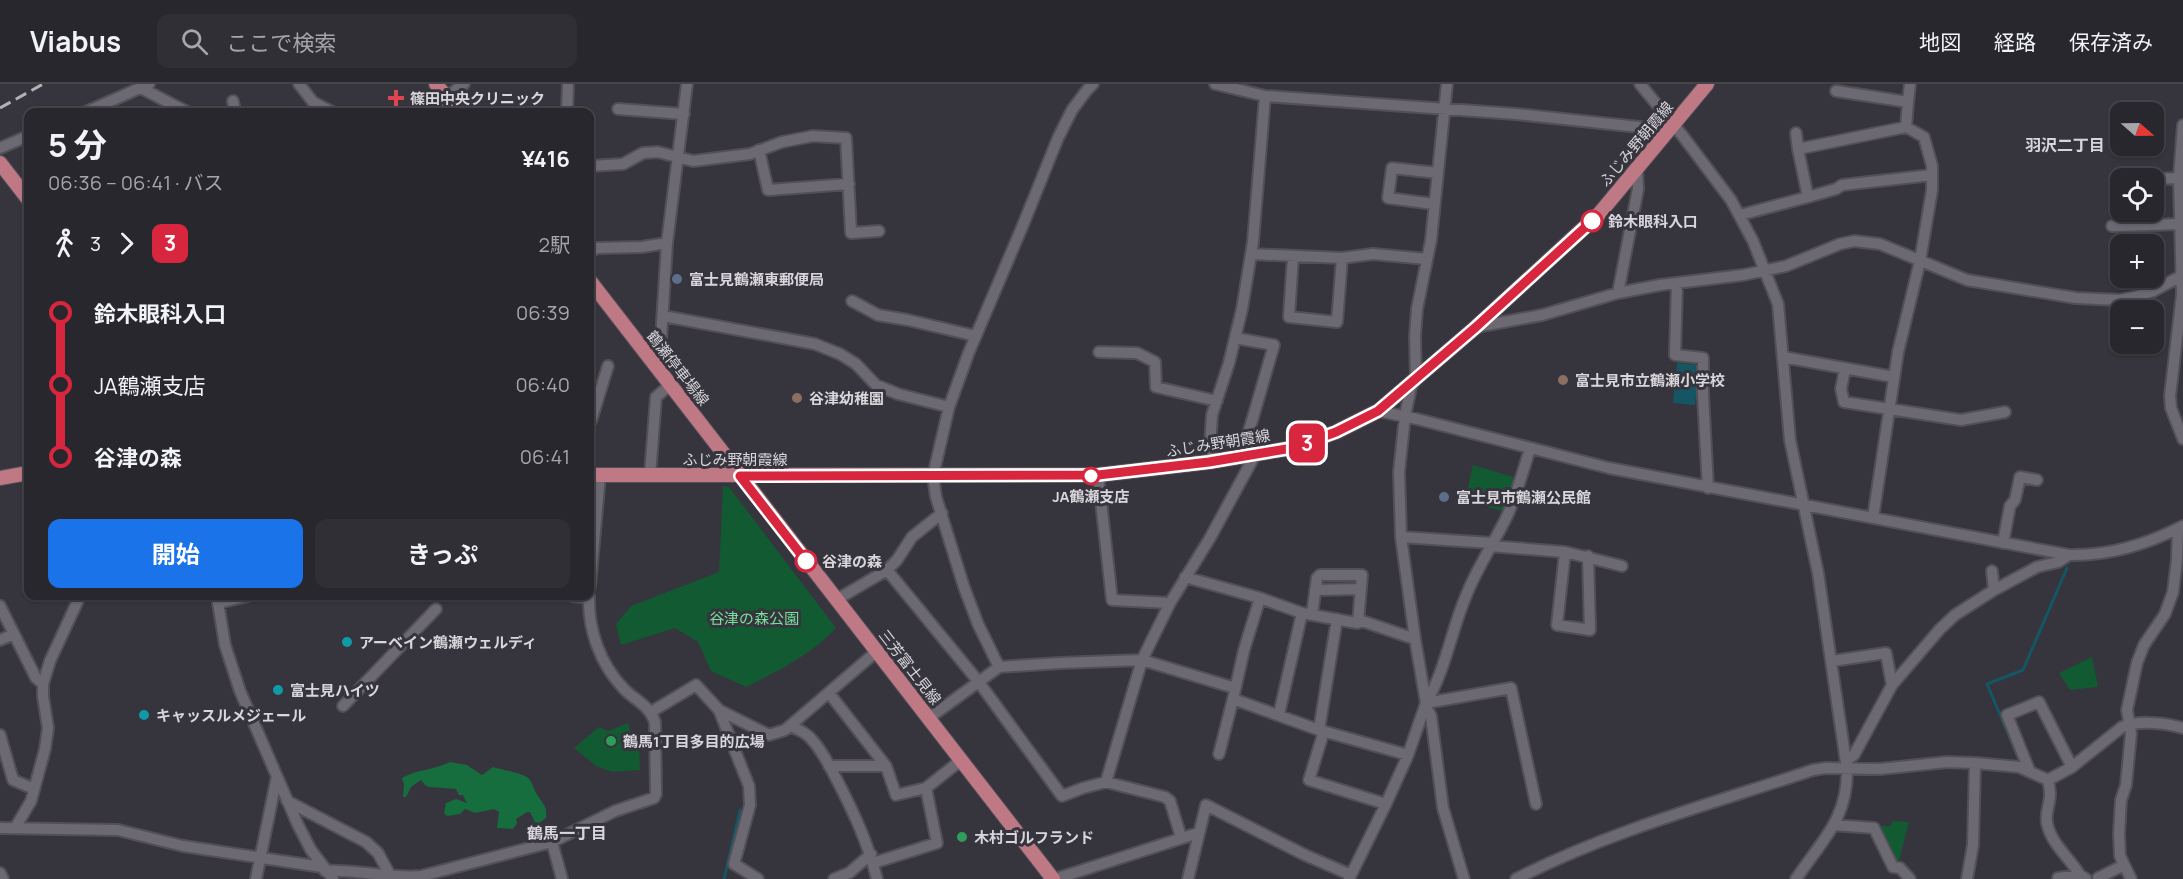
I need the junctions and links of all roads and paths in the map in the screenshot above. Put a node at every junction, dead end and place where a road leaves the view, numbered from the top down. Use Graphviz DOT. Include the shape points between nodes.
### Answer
graph roads {
  1 [pos="299,84"];
  2 [pos="436,84"];
  3 [pos="464,84"];
  4 [pos="568,84"];
  5 [pos="687,84"];
  6 [pos="1093,84"];
  7 [pos="1215,84"];
  8 [pos="1447,84"];
  9 [pos="1640,84"];
  10 [pos="1910,84"];
  11 [pos="1705,85"];
  12 [pos="145,86"];
  13 [pos="1836,91"];
  14 [pos="1260,92"];
  15 [pos="447,98"];
  16 [pos="1908,102"];
  17 [pos="105,108"];
  18 [pos="181,108"];
  19 [pos="324,108"];
  20 [pos="432,108"];
  21 [pos="455,108"];
  22 [pos="567,108"];
  23 [pos="618,109"];
  24 [pos="1444,110"];
  25 [pos="684,114"];
  26 [pos="1673,125"];
  27 [pos="2183,125"];
  28 [pos="1906,127"];
  29 [pos="1796,133"];
  30 [pos="24,138"];
  31 [pos="0,148"];
  32 [pos="1798,149"];
  33 [pos="759,150"];
  34 [pos="678,156"];
  35 [pos="0,163"];
  36 [pos="594,166"];
  37 [pos="1637,170"];
  38 [pos="1438,173"];
  39 [pos="1932,176"];
  40 [pos="2179,178"];
  41 [pos="2164,179"];
  42 [pos="849,184"];
  43 [pos="24,195"];
  44 [pos="1808,197"];
  45 [pos="1434,204"];
  46 [pos="1740,215"];
  47 [pos="2180,224"];
  48 [pos="2112,226"];
  49 [pos="879,231"];
  50 [pos="667,243"];
  51 [pos="594,250"];
  52 [pos="1251,254"];
  53 [pos="1293,256"];
  54 [pos="1342,258"];
  55 [pos="1427,259"];
  56 [pos="1920,261"];
  57 [pos="1766,270"];
  58 [pos="2182,276"];
  59 [pos="1677,283"];
  60 [pos="594,286"];
  61 [pos="1618,293"];
  62 [pos="2183,294"];
  63 [pos="852,301"];
  64 [pos="663,316"];
  65 [pos="1476,327"];
  66 [pos="976,336"];
  67 [pos="1235,338"];
  68 [pos="1099,352"];
  69 [pos="1783,357"];
  70 [pos="608,366"];
  71 [pos="2178,367"];
  72 [pos="1845,369"];
  73 [pos="659,371"];
  74 [pos="1894,377"];
  75 [pos="1416,379"];
  76 [pos="670,385"];
  77 [pos="1217,400"];
  78 [pos="949,407"];
  79 [pos="594,410"];
  80 [pos="1889,410"];
  81 [pos="1378,411"];
  82 [pos="2005,412"];
  83 [pos="1405,416"];
  84 [pos="2183,439"];
  85 [pos="1530,449"];
  86 [pos="1250,456"];
  87 [pos="1209,462"];
  88 [pos="24,474"];
  89 [pos="595,475"];
  90 [pos="650,475"];
  91 [pos="1098,475"];
  92 [pos="740,476"];
  93 [pos="933,476"];
  94 [pos="0,478"];
  95 [pos="2037,480"];
  96 [pos="1708,488"];
  97 [pos="594,497"];
  98 [pos="1804,507"];
  99 [pos="942,513"];
  100 [pos="1873,518"];
  101 [pos="2180,527"];
  102 [pos="1401,537"];
  103 [pos="2003,543"];
  104 [pos="1491,545"];
  105 [pos="1565,552"];
  106 [pos="2069,555"];
  107 [pos="1588,556"];
  108 [pos="1622,566"];
  109 [pos="887,570"];
  110 [pos="1992,571"];
  111 [pos="1185,577"];
  112 [pos="1994,590"];
  113 [pos="2178,593"];
  114 [pos="1260,598"];
  115 [pos="78,600"];
  116 [pos="218,600"];
  117 [pos="589,600"];
  118 [pos="836,600"];
  119 [pos="1170,603"];
  120 [pos="0,606"];
  121 [pos="436,609"];
  122 [pos="1307,614"];
  123 [pos="1337,619"];
  124 [pos="1359,620"];
  125 [pos="14,634"];
  126 [pos="1414,639"];
  127 [pos="0,640"];
  128 [pos="876,652"];
  129 [pos="1142,660"];
  130 [pos="1832,661"];
  131 [pos="999,667"];
  132 [pos="978,681"];
  133 [pos="43,684"];
  134 [pos="1892,685"];
  135 [pos="830,693"];
  136 [pos="1234,693"];
  137 [pos="343,705"];
  138 [pos="1426,705"];
  139 [pos="719,710"];
  140 [pos="651,712"];
  141 [pos="1279,714"];
  142 [pos="929,718"];
  143 [pos="2130,724"];
  144 [pos="790,726"];
  145 [pos="2183,728"];
  146 [pos="1321,730"];
  147 [pos="0,735"];
  148 [pos="1219,754"];
  149 [pos="1408,755"];
  150 [pos="960,760"];
  151 [pos="1847,764"];
  152 [pos="1975,764"];
  153 [pos="829,766"];
  154 [pos="886,766"];
  155 [pos="2072,767"];
  156 [pos="2031,772"];
  157 [pos="277,776"];
  158 [pos="2048,780"];
  159 [pos="1106,782"];
  160 [pos="926,788"];
  161 [pos="34,789"];
  162 [pos="287,801"];
  163 [pos="1386,804"];
  164 [pos="1536,804"];
  165 [pos="1834,825"];
  166 [pos="0,828"];
  167 [pos="15,828"];
  168 [pos="1198,833"];
  169 [pos="1181,837"];
  170 [pos="552,842"];
  171 [pos="260,856"];
  172 [pos="872,858"];
  173 [pos="2124,865"];
  174 [pos="327,872"];
  175 [pos="0,873"];
  176 [pos="390,875"];
  177 [pos="422,877"];
  178 [pos="1350,877"];
  179 [pos="2058,878"];
  180 [pos="2091,878"];
  181 [pos="3,879"];
  182 [pos="256,879"];
  183 [pos="562,879"];
  184 [pos="758,879"];
  185 [pos="834,879"];
  186 [pos="876,879"];
  187 [pos="1054,879"];
  188 [pos="1188,879"];
  189 [pos="1464,879"];
  190 [pos="1516,879"];
  191 [pos="1796,879"];
  192 [pos="1910,879"];
  193 [pos="1967,879"];
  194 [pos="2131,879"];
  1 -- 19 [label="street" via="313,102"];
  2 -- 15 [label="main road"];
  3 -- 15 [label="street"];
  4 -- 22 [label="street"];
  5 -- 25 [label="street"];
  6 -- 66 [label="street" via="1072,110 1058,138"];
  7 -- 14 [label="street"];
  8 -- 24 [label="street"];
  9 -- 26 [label="street"];
  10 -- 16 [label="street"];
  11 -- 26 [label="main road, ふじみ野朝霞線"];
  12 -- 17 [label="street"];
  12 -- 18 [label="street"];
  13 -- 16 [label="street"];
  14 -- 24 [label="street"];
  14 -- 52 [label="street"];
  15 -- 20 [label="street"];
  15 -- 21 [label="main road"];
  16 -- 28 [label="street"];
  23 -- 25 [label="street"];
  24 -- 26 [label="street" via="1658,129"];
  24 -- 38 [label="street"];
  25 -- 34 [label="street"];
  26 -- 37 [label="main road, ふじみ野朝霞線"];
  26 -- 46 [label="street"];
  27 -- 40 [label="street"];
  28 -- 32 [label="street"];
  28 -- 39 [label="street" via="1924,137"];
  29 -- 32 [label="street"];
  30 -- 31 [label="street"];
  32 -- 44 [label="street"];
  33 -- 34 [label="street" via="693,160"];
  33 -- 42 [label="street" via="768,190"];
  33 -- 42 [label="street" via="813,136 846,138"];
  34 -- 36 [label="street" via="643,153 622,164"];
  34 -- 50 [label="street"];
  35 -- 43 [label="main road"];
  37 -- 61 [label="street" via="1638,189"];
  37 -- 65 [label="main road, ふじみ野朝霞線" via="1580,232"];
  38 -- 45 [label="street"];
  38 -- 45 [label="street" via="1392,168 1388,198"];
  39 -- 44 [label="street" via="1842,185"];
  39 -- 56 [label="street"];
  40 -- 41 [label="street"];
  40 -- 47 [label="street"];
  42 -- 49 [label="street" via="851,233"];
  44 -- 46 [label="street"];
  45 -- 55 [label="street"];
  46 -- 57 [label="street"];
  47 -- 48 [label="street"];
  47 -- 58 [label="street"];
  50 -- 51 [label="street"];
  50 -- 64 [label="street"];
  52 -- 53 [label="street"];
  52 -- 67 [label="street"];
  53 -- 54 [label="street"];
  53 -- 54 [label="street" via="1289,317 1337,322"];
  54 -- 55 [label="street" via="1373,254"];
  55 -- 75 [label="street" via="1417,309"];
  56 -- 57 [label="street" via="1880,244 1854,241"];
  56 -- 58 [label="street" via="1967,280 2076,298 2135,297"];
  56 -- 74 [label="street"];
  57 -- 59 [label="street"];
  57 -- 69 [label="street" via="1778,304"];
  58 -- 62 [label="street"];
  59 -- 61 [label="street"];
  59 -- 96 [label="street" via="1675,355 1703,358"];
  60 -- 73 [label="main road, 鶴瀬停車場線"];
  61 -- 65 [label="street" via="1542,315"];
  62 -- 71 [label="street"];
  63 -- 66 [label="street" via="878,315"];
  64 -- 73 [label="street"];
  64 -- 78 [label="street" via="815,344 856,364 876,385"];
  65 -- 75 [label="main road, ふじみ野朝霞線"];
  66 -- 78 [label="street"];
  67 -- 77 [label="street"];
  67 -- 86 [label="street" via="1274,345 1249,431"];
  68 -- 77 [label="street" via="1137,352 1155,362 1156,387"];
  69 -- 72 [label="street"];
  69 -- 98 [label="street" via="1790,440"];
  70 -- 79 [label="street"];
  71 -- 84 [label="street" via="2170,396"];
  72 -- 74 [label="street"];
  72 -- 80 [label="street" via="1841,389 1844,402"];
  73 -- 76 [label="main road, 鶴瀬停車場線"];
  74 -- 80 [label="street"];
  75 -- 81 [label="main road, ふじみ野朝霞線"];
  75 -- 83 [label="street"];
  76 -- 90 [label="street" via="656,397"];
  76 -- 92 [label="main road, 鶴瀬停車場線"];
  77 -- 87 [label="street" via="1212,414"];
  78 -- 93 [label="street"];
  80 -- 82 [label="street" via="1960,420"];
  80 -- 100 [label="street"];
  81 -- 83 [label="street"];
  81 -- 86 [label="main road, ふじみ野朝霞線" via="1311,442"];
  83 -- 85 [label="street"];
  83 -- 102 [label="street" via="1399,472"];
  85 -- 96 [label="street"];
  85 -- 104 [label="street" via="1510,507"];
  86 -- 87 [label="main road, ふじみ野朝霞線"];
  86 -- 111 [label="street" via="1210,538"];
  87 -- 91 [label="main road, ふじみ野朝霞線"];
  88 -- 94 [label="main road"];
  89 -- 90 [label="main road, ふじみ野朝霞線"];
  89 -- 97 [label="street"];
  90 -- 92 [label="main road, ふじみ野朝霞線"];
  91 -- 93 [label="main road, ふじみ野朝霞線"];
  91 -- 119 [label="street" via="1112,600"];
  92 -- 93 [label="main road, ふじみ野朝霞線"];
  92 -- 118 [label="main road, 三芳富士見線"];
  93 -- 99 [label="street"];
  95 -- 103 [label="street" via="2020,477"];
  96 -- 98 [label="street"];
  98 -- 100 [label="street"];
  98 -- 130 [label="street"];
  99 -- 109 [label="street" via="912,537"];
  99 -- 131 [label="street" via="964,587"];
  100 -- 103 [label="street"];
  101 -- 106 [label="street" via="2116,551"];
  101 -- 113 [label="street"];
  102 -- 104 [label="street"];
  102 -- 126 [label="street"];
  103 -- 106 [label="street"];
  104 -- 105 [label="street"];
  104 -- 138 [label="street" via="1465,597 1452,644"];
  105 -- 107 [label="street"];
  105 -- 107 [label="street" via="1557,625 1590,630"];
  106 -- 112 [label="street"];
  107 -- 108 [label="street"];
  109 -- 118 [label="street"];
  109 -- 132 [label="street"];
  110 -- 112 [label="street"];
  111 -- 114 [label="street"];
  111 -- 119 [label="street"];
  112 -- 134 [label="street" via="1955,615"];
  113 -- 143 [label="street" via="2144,645 2137,663 2127,710"];
  114 -- 122 [label="street"];
  114 -- 136 [label="street"];
  115 -- 133 [label="street"];
  116 -- 157 [label="street" via="225,645 240,691"];
  117 -- 140 [label="street" via="590,620 605,666"];
  118 -- 128 [label="main road, 三芳富士見線"];
  119 -- 129 [label="street"];
  120 -- 125 [label="street"];
  121 -- 137 [label="street"];
  122 -- 123 [label="street"];
  122 -- 124 [label="street" via="1320,575 1362,575"];
  122 -- 141 [label="street"];
  123 -- 124 [label="street"];
  123 -- 146 [label="street"];
  124 -- 126 [label="street"];
  125 -- 127 [label="street"];
  125 -- 133 [label="street" via="36,678"];
  126 -- 138 [label="street"];
  128 -- 135 [label="street"];
  128 -- 142 [label="main road, 三芳富士見線"];
  129 -- 131 [label="street"];
  129 -- 136 [label="street"];
  129 -- 159 [label="street"];
  130 -- 134 [label="street" via="1886,653"];
  130 -- 151 [label="street"];
  131 -- 132 [label="street"];
  132 -- 142 [label="street"];
  132 -- 159 [label="street" via="1062,796"];
  133 -- 161 [label="street" via="48,728"];
  134 -- 151 [label="street"];
  135 -- 144 [label="street"];
  135 -- 154 [label="street"];
  136 -- 141 [label="street"];
  136 -- 148 [label="street"];
  138 -- 149 [label="street"];
  138 -- 164 [label="street" via="1511,688"];
  138 -- 189 [label="street" via="1431,716 1443,808"];
  139 -- 140 [label="street" via="696,684"];
  139 -- 144 [label="street" via="769,735"];
  139 -- 184 [label="street" via="749,786 750,805 734,864"];
  140 -- 170 [label="street" via="655,722 654,798 615,811"];
  141 -- 146 [label="street"];
  142 -- 150 [label="main road, 三芳富士見線"];
  143 -- 145 [label="street"];
  143 -- 155 [label="street"];
  143 -- 173 [label="street" via="2119,834"];
  144 -- 153 [label="street" via="813,741"];
  146 -- 149 [label="street"];
  146 -- 163 [label="street" via="1309,780"];
  147 -- 161 [label="street" via="13,780"];
  149 -- 163 [label="street"];
  150 -- 160 [label="street"];
  150 -- 187 [label="main road, 三芳富士見線"];
  151 -- 152 [label="street" via="1880,769 1947,762"];
  151 -- 165 [label="street" via="1846,796"];
  151 -- 190 [label="street" via="1813,770 1656,821"];
  152 -- 156 [label="street" via="2019,767"];
  152 -- 193 [label="street" via="1973,845"];
  153 -- 154 [label="street"];
  153 -- 172 [label="street"];
  154 -- 160 [label="street" via="896,795"];
  155 -- 156 [label="street" via="2039,702 2007,715"];
  155 -- 158 [label="street"];
  156 -- 158 [label="street"];
  157 -- 162 [label="street"];
  157 -- 171 [label="street"];
  158 -- 180 [label="street" via="2047,821 2054,843"];
  159 -- 169 [label="street" via="1165,797 1170,801"];
  160 -- 172 [label="street" via="937,843"];
  161 -- 167 [label="street"];
  162 -- 174 [label="street" via="311,850"];
  162 -- 176 [label="street" via="366,842 378,853"];
  163 -- 178 [label="street"];
  165 -- 191 [label="street"];
  165 -- 192 [label="street" via="1874,828 1893,867 1900,868"];
  166 -- 167 [label="street"];
  167 -- 171 [label="street" via="118,830 183,846"];
  168 -- 169 [label="street"];
  168 -- 178 [label="street" via="1209,805"];
  168 -- 188 [label="street"];
  169 -- 187 [label="street"];
  170 -- 177 [label="street"];
  170 -- 183 [label="street"];
  171 -- 174 [label="street"];
  171 -- 182 [label="street"];
  172 -- 185 [label="street"];
  172 -- 186 [label="street"];
  173 -- 180 [label="street"];
  173 -- 194 [label="street"];
  174 -- 176 [label="street"];
  175 -- 181 [label="street"];
  176 -- 177 [label="street"];
  179 -- 180 [label="street"];
}
